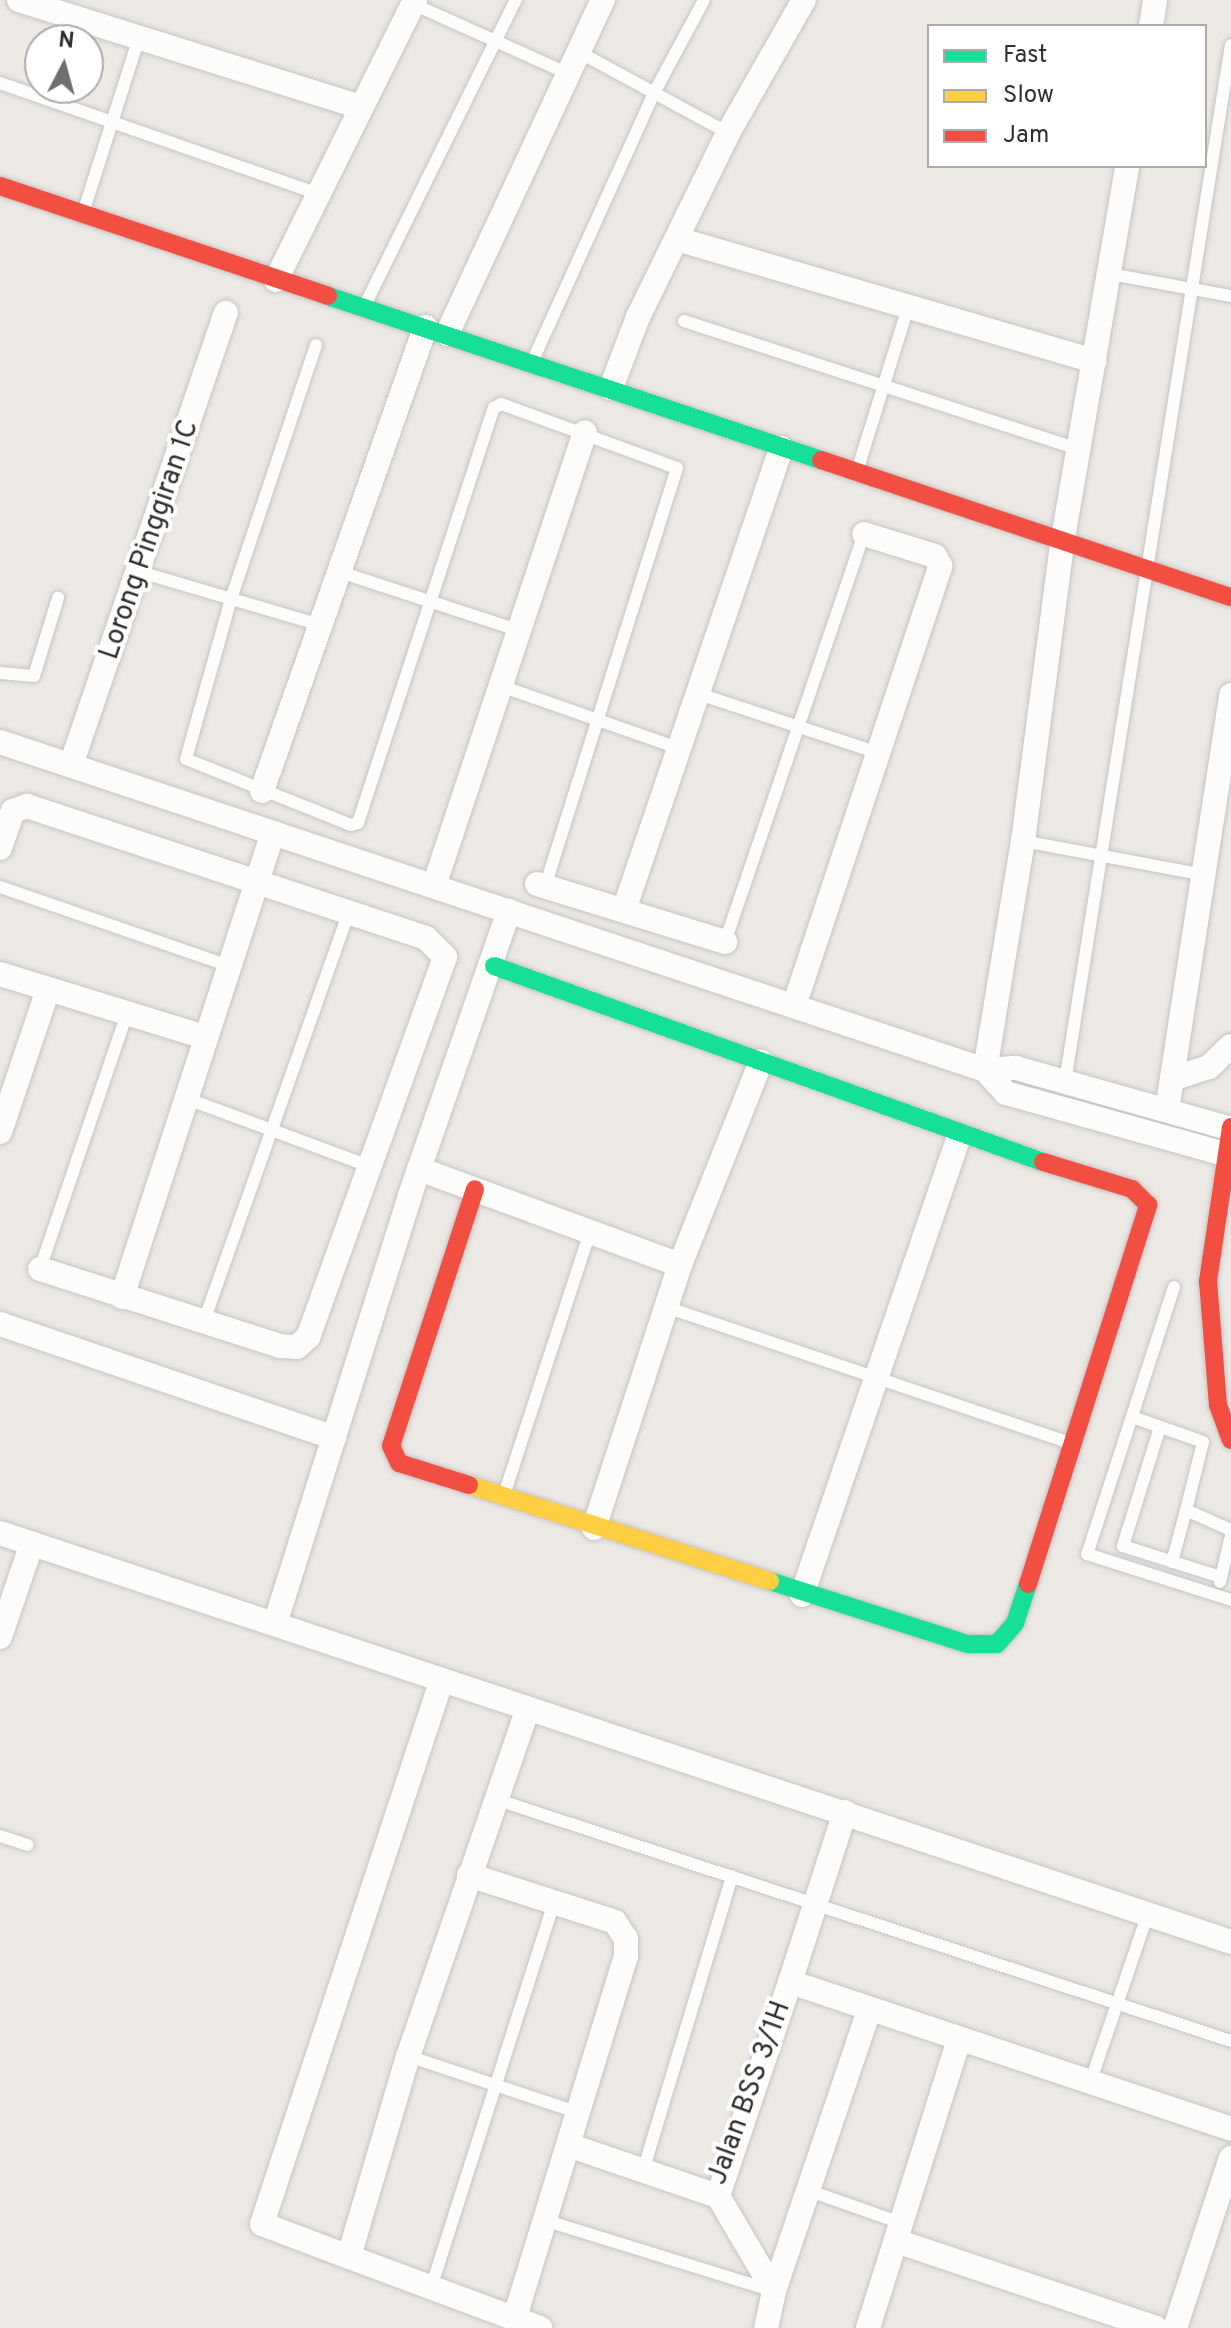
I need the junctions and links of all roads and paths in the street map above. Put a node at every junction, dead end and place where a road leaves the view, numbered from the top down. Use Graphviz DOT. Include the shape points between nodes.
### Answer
graph roads {
  1 [pos="19,0"];
  2 [pos="516,0"];
  3 [pos="603,0"];
  4 [pos="704,0"];
  5 [pos="804,0"];
  6 [pos="1155,0"];
  7 [pos="414,2"];
  8 [pos="1151,24"];
  9 [pos="138,41"];
  10 [pos="494,42"];
  11 [pos="1231,45"];
  12 [pos="574,63"];
  13 [pos="0,83"];
  14 [pos="655,91"];
  15 [pos="361,107"];
  16 [pos="112,122"];
  17 [pos="728,133"];
  18 [pos="1127,168"];
  19 [pos="0,186"];
  20 [pos="318,194"];
  21 [pos="83,213"];
  22 [pos="677,239"];
  23 [pos="1110,274"];
  24 [pos="276,280"];
  25 [pos="1190,290"];
  26 [pos="1231,296"];
  27 [pos="908,307"];
  28 [pos="364,308"];
  29 [pos="226,313"];
  30 [pos="684,321"];
  31 [pos="436,331"];
  32 [pos="316,345"];
  33 [pos="1095,361"];
  34 [pos="531,363"];
  35 [pos="884,386"];
  36 [pos="611,388"];
  37 [pos="585,433"];
  38 [pos="781,448"];
  39 [pos="1080,450"];
  40 [pos="856,472"];
  41 [pos="864,534"];
  42 [pos="1062,544"];
  43 [pos="337,571"];
  44 [pos="1144,571"];
  45 [pos="140,572"];
  46 [pos="1231,597"];
  47 [pos="58,598"];
  48 [pos="231,599"];
  49 [pos="427,601"];
  50 [pos="320,625"];
  51 [pos="517,630"];
  52 [pos="0,673"];
  53 [pos="498,685"];
  54 [pos="696,693"];
  55 [pos="1231,695"];
  56 [pos="600,722"];
  57 [pos="796,725"];
  58 [pos="0,742"];
  59 [pos="678,748"];
  60 [pos="878,753"];
  61 [pos="71,765"];
  62 [pos="262,791"];
  63 [pos="273,833"];
  64 [pos="1023,841"];
  65 [pos="0,848"];
  66 [pos="1101,855"];
  67 [pos="1205,875"];
  68 [pos="254,880"];
  69 [pos="541,885"];
  70 [pos="434,886"];
  71 [pos="0,887"];
  72 [pos="624,910"];
  73 [pos="349,911"];
  74 [pos="509,911"];
  75 [pos="725,942"];
  76 [pos="227,965"];
  77 [pos="494,966"];
  78 [pos="0,974"];
  79 [pos="48,989"];
  80 [pos="794,1006"];
  81 [pos="127,1013"];
  82 [pos="205,1037"];
  83 [pos="1231,1046"];
  84 [pos="761,1061"];
  85 [pos="985,1070"];
  86 [pos="1172,1079"];
  87 [pos="1065,1082"];
  88 [pos="185,1098"];
  89 [pos="1167,1110"];
  90 [pos="1231,1128"];
  91 [pos="272,1130"];
  92 [pos="0,1132"];
  93 [pos="959,1136"];
  94 [pos="1229,1156"];
  95 [pos="369,1166"];
  96 [pos="419,1169"];
  97 [pos="475,1189"];
  98 [pos="590,1232"];
  99 [pos="680,1265"];
  100 [pos="40,1269"];
  101 [pos="1174,1287"];
  102 [pos="122,1297"];
  103 [pos="666,1307"];
  104 [pos="204,1321"];
  105 [pos="0,1324"];
  106 [pos="876,1378"];
  107 [pos="1135,1418"];
  108 [pos="1160,1427"];
  109 [pos="334,1438"];
  110 [pos="1231,1440"];
  111 [pos="1075,1444"];
  112 [pos="503,1498"];
  113 [pos="1186,1510"];
  114 [pos="594,1528"];
  115 [pos="1231,1532"];
  116 [pos="0,1533"];
  117 [pos="32,1543"];
  118 [pos="1172,1562"];
  119 [pos="1221,1577"];
  120 [pos="802,1595"];
  121 [pos="1218,1596"];
  122 [pos="1231,1600"];
  123 [pos="275,1624"];
  124 [pos="0,1637"];
  125 [pos="441,1682"];
  126 [pos="527,1711"];
  127 [pos="495,1799"];
  128 [pos="845,1812"];
  129 [pos="0,1836"];
  130 [pos="28,1845"];
  131 [pos="469,1875"];
  132 [pos="732,1876"];
  133 [pos="554,1902"];
  134 [pos="816,1902"];
  135 [pos="1148,1914"];
  136 [pos="1231,1942"];
  137 [pos="790,1982"];
  138 [pos="1118,2002"];
  139 [pos="869,2010"];
  140 [pos="1231,2041"];
  141 [pos="958,2042"];
  142 [pos="408,2056"];
  143 [pos="1090,2083"];
  144 [pos="494,2085"];
  145 [pos="576,2112"];
  146 [pos="1231,2129"];
  147 [pos="568,2145"];
  148 [pos="1231,2158"];
  149 [pos="643,2171"];
  150 [pos="810,2191"];
  151 [pos="718,2196"];
  152 [pos="544,2220"];
  153 [pos="898,2232"];
  154 [pos="349,2257"];
  155 [pos="430,2291"];
  156 [pos="774,2291"];
  157 [pos="514,2319"];
  158 [pos="540,2328"];
  159 [pos="766,2328"];
  160 [pos="868,2328"];
  161 [pos="1156,2328"];
  162 [pos="1175,2328"];
  1 -- 9 [label="street"];
  2 -- 10 [label="lane"];
  3 -- 12 [label="street"];
  4 -- 14 [label="lane"];
  5 -- 17 [label="street"];
  6 -- 8 [label="street"];
  7 -- 10 [label="lane"];
  7 -- 15 [label="street"];
  9 -- 15 [label="street"];
  9 -- 16 [label="lane"];
  10 -- 12 [label="lane"];
  10 -- 28 [label="lane"];
  11 -- 25 [label="lane"];
  12 -- 14 [label="lane"];
  12 -- 31 [label="street"];
  13 -- 16 [label="lane"];
  14 -- 17 [label="lane"];
  14 -- 34 [label="lane"];
  15 -- 20 [label="street"];
  16 -- 20 [label="lane"];
  16 -- 21 [label="lane"];
  17 -- 22 [label="street"];
  18 -- 23 [label="street"];
  19 -- 21 [label="street"];
  20 -- 24 [label="street"];
  21 -- 24 [label="street"];
  22 -- 27 [label="street"];
  22 -- 36 [label="street"];
  23 -- 25 [label="lane"];
  23 -- 33 [label="street"];
  24 -- 28 [label="street"];
  25 -- 26 [label="lane"];
  25 -- 44 [label="lane"];
  27 -- 33 [label="street"];
  27 -- 35 [label="lane"];
  28 -- 31 [label="street"];
  29 -- 45 [label="street, Lorong Pinggiran 1C"];
  30 -- 35 [label="lane"];
  31 -- 34 [label="street"];
  31 -- 43 [label="street"];
  32 -- 48 [label="lane"];
  33 -- 39 [label="street"];
  34 -- 36 [label="street"];
  35 -- 39 [label="lane"];
  35 -- 40 [label="lane"];
  36 -- 38 [label="street"];
  37 -- 49 [label="lane" via="501,404 494,408"];
  37 -- 51 [label="street"];
  37 -- 56 [label="lane" via="677,468"];
  38 -- 40 [label="street"];
  38 -- 54 [label="street"];
  39 -- 42 [label="street"];
  40 -- 42 [label="street"];
  41 -- 57 [label="lane"];
  41 -- 60 [label="street" via="939,561"];
  42 -- 44 [label="street"];
  42 -- 64 [label="street"];
  43 -- 49 [label="lane"];
  43 -- 50 [label="street"];
  44 -- 46 [label="street"];
  44 -- 66 [label="lane"];
  45 -- 48 [label="lane"];
  45 -- 61 [label="street, Lorong Pinggiran 1C"];
  47 -- 52 [label="lane" via="34,676"];
  48 -- 50 [label="lane"];
  48 -- 62 [label="lane" via="186,759"];
  49 -- 51 [label="lane"];
  49 -- 62 [label="lane" via="358,823 351,825"];
  50 -- 62 [label="street"];
  51 -- 53 [label="street"];
  53 -- 56 [label="lane"];
  53 -- 70 [label="street"];
  54 -- 57 [label="lane"];
  54 -- 59 [label="street"];
  55 -- 67 [label="street"];
  56 -- 59 [label="lane"];
  56 -- 69 [label="lane"];
  57 -- 60 [label="lane"];
  57 -- 75 [label="lane"];
  58 -- 61 [label="street"];
  59 -- 72 [label="street"];
  60 -- 80 [label="street"];
  61 -- 63 [label="street"];
  63 -- 68 [label="street"];
  63 -- 70 [label="street"];
  64 -- 66 [label="lane"];
  64 -- 85 [label="street"];
  65 -- 68 [label="street" via="13,811 27,806"];
  66 -- 67 [label="lane"];
  66 -- 87 [label="lane"];
  67 -- 86 [label="street"];
  68 -- 73 [label="street"];
  68 -- 76 [label="street"];
  69 -- 72 [label="street"];
  70 -- 74 [label="street"];
  71 -- 76 [label="lane"];
  72 -- 75 [label="street"];
  73 -- 91 [label="lane"];
  73 -- 95 [label="street" via="426,938 445,957"];
  74 -- 77 [label="street"];
  74 -- 80 [label="street"];
  76 -- 82 [label="street"];
  77 -- 84 [label="street"];
  77 -- 96 [label="street"];
  78 -- 79 [label="street"];
  79 -- 81 [label="street"];
  79 -- 92 [label="street"];
  80 -- 85 [label="street"];
  81 -- 82 [label="street"];
  81 -- 100 [label="lane"];
  82 -- 88 [label="street"];
  83 -- 86 [label="street" via="1209,1067"];
  84 -- 93 [label="street"];
  84 -- 99 [label="street"];
  85 -- 87 [label="street" via="1016,1068"];
  85 -- 94 [label="street" via="1006,1093"];
  86 -- 89 [label="street"];
  87 -- 89 [label="street"];
  88 -- 91 [label="lane"];
  88 -- 102 [label="street"];
  89 -- 90 [label="street"];
  90 -- 94 [label="street"];
  91 -- 95 [label="lane"];
  91 -- 104 [label="lane"];
  93 -- 106 [label="street"];
  93 -- 111 [label="street" via="1132,1189 1148,1205"];
  94 -- 110 [label="street" via="1208,1281 1218,1405"];
  95 -- 104 [label="street" via="308,1337 297,1347 280,1346"];
  96 -- 97 [label="street"];
  96 -- 109 [label="street"];
  97 -- 98 [label="street"];
  97 -- 112 [label="street" via="391,1446 399,1463"];
  98 -- 99 [label="street"];
  98 -- 112 [label="lane"];
  99 -- 103 [label="street"];
  100 -- 102 [label="street"];
  101 -- 107 [label="lane"];
  102 -- 104 [label="street"];
  103 -- 106 [label="lane"];
  103 -- 114 [label="street"];
  105 -- 109 [label="street"];
  106 -- 111 [label="lane"];
  106 -- 120 [label="street"];
  107 -- 108 [label="lane"];
  107 -- 121 [label="lane" via="1087,1554"];
  108 -- 113 [label="lane" via="1203,1442"];
  108 -- 118 [label="lane" via="1123,1546"];
  109 -- 123 [label="street"];
  111 -- 120 [label="street" via="1015,1623 997,1644 968,1644"];
  112 -- 114 [label="street"];
  113 -- 115 [label="lane"];
  113 -- 118 [label="lane"];
  114 -- 120 [label="street"];
  115 -- 119 [label="lane"];
  116 -- 117 [label="street"];
  117 -- 123 [label="street"];
  117 -- 124 [label="street"];
  118 -- 119 [label="lane"];
  119 -- 121 [label="lane"];
  121 -- 122 [label="lane"];
  123 -- 125 [label="street"];
  125 -- 126 [label="street"];
  125 -- 154 [label="street" via="262,2224"];
  126 -- 127 [label="street"];
  126 -- 128 [label="street"];
  127 -- 131 [label="street"];
  127 -- 132 [label="lane"];
  128 -- 134 [label="street, Jalan BSS 3/1H"];
  128 -- 135 [label="street"];
  129 -- 130 [label="lane"];
  131 -- 133 [label="street"];
  131 -- 142 [label="street"];
  132 -- 134 [label="lane"];
  132 -- 149 [label="lane"];
  133 -- 144 [label="lane"];
  133 -- 145 [label="street" via="615,1922 626,1939 626,1956"];
  134 -- 137 [label="street, Jalan BSS 3/1H"];
  134 -- 138 [label="lane"];
  135 -- 136 [label="street"];
  135 -- 138 [label="lane"];
  137 -- 139 [label="street"];
  137 -- 151 [label="street, Jalan BSS 3/1H"];
  138 -- 140 [label="lane"];
  138 -- 143 [label="lane"];
  139 -- 141 [label="street"];
  139 -- 150 [label="street"];
  141 -- 143 [label="street"];
  141 -- 153 [label="street"];
  142 -- 144 [label="lane"];
  142 -- 154 [label="street"];
  143 -- 146 [label="street"];
  144 -- 145 [label="lane"];
  144 -- 155 [label="lane"];
  145 -- 147 [label="street"];
  147 -- 149 [label="street, Jalan BSS 3/1H"];
  147 -- 152 [label="street"];
  148 -- 162 [label="street"];
  149 -- 151 [label="street, Jalan BSS 3/1H"];
  150 -- 153 [label="lane"];
  150 -- 156 [label="street"];
  151 -- 156 [label="street"];
  152 -- 156 [label="lane"];
  152 -- 157 [label="street"];
  153 -- 160 [label="street"];
  153 -- 161 [label="street"];
  154 -- 155 [label="street"];
  155 -- 157 [label="street"];
  156 -- 159 [label="street"];
  157 -- 158 [label="street"];
}
